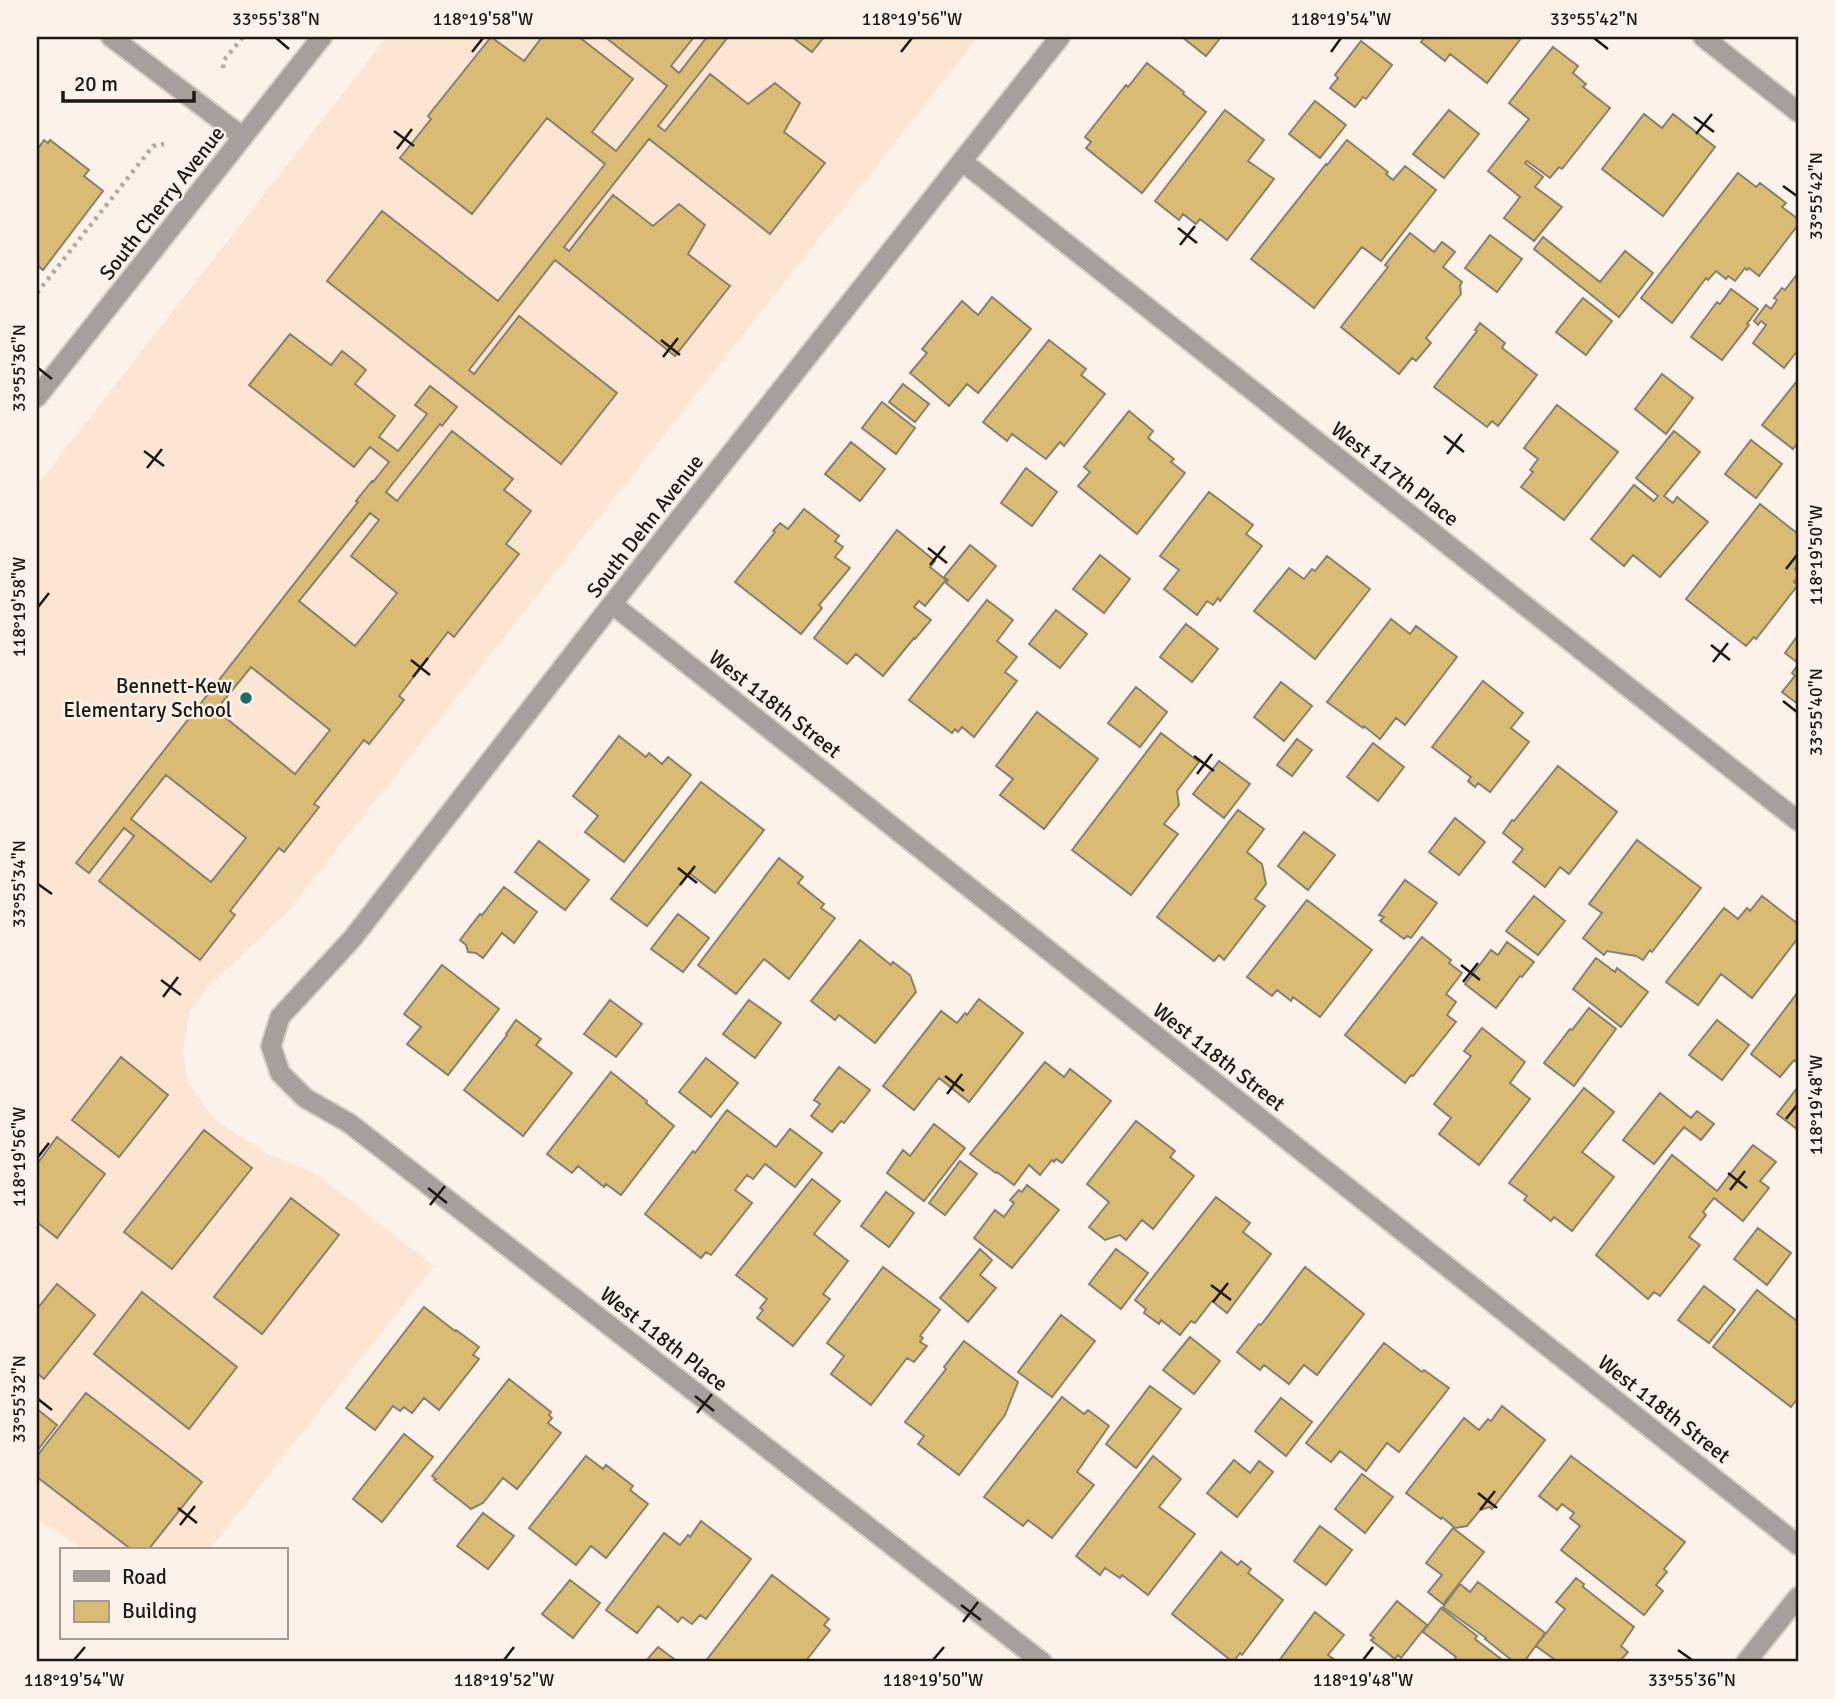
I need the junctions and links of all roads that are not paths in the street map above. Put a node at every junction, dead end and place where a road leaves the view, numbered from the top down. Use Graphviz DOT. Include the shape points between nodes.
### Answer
graph roads {
  1 [pos="111,37"];
  2 [pos="322,37"];
  3 [pos="1060,37"];
  4 [pos="1703,37"];
  5 [pos="1798,112"];
  6 [pos="243,137"];
  7 [pos="963,162"];
  8 [pos="37,397"];
  9 [pos="612,604"];
  10 [pos="1798,821"];
  11 [pos="271,1046"];
  12 [pos="1798,1545"];
  13 [pos="1798,1597"];
  14 [pos="1042,1662"];
  15 [pos="1746,1662"];
  1 -- 6 [label="street"];
  2 -- 6 [label="street, South Cherry Avenue"];
  3 -- 7 [label="street, South Dehn Avenue"];
  4 -- 5 [label="street"];
  6 -- 8 [label="street, South Cherry Avenue"];
  7 -- 9 [label="street, South Dehn Avenue"];
  7 -- 10 [label="street, West 117th Place"];
  9 -- 11 [label="street, South Dehn Avenue" via="352,939 279,1017"];
  9 -- 12 [label="street, West 118th Street"];
  11 -- 14 [label="street, West 118th Place" via="280,1073 305,1098 349,1123"];
  13 -- 15 [label="street"];
}
